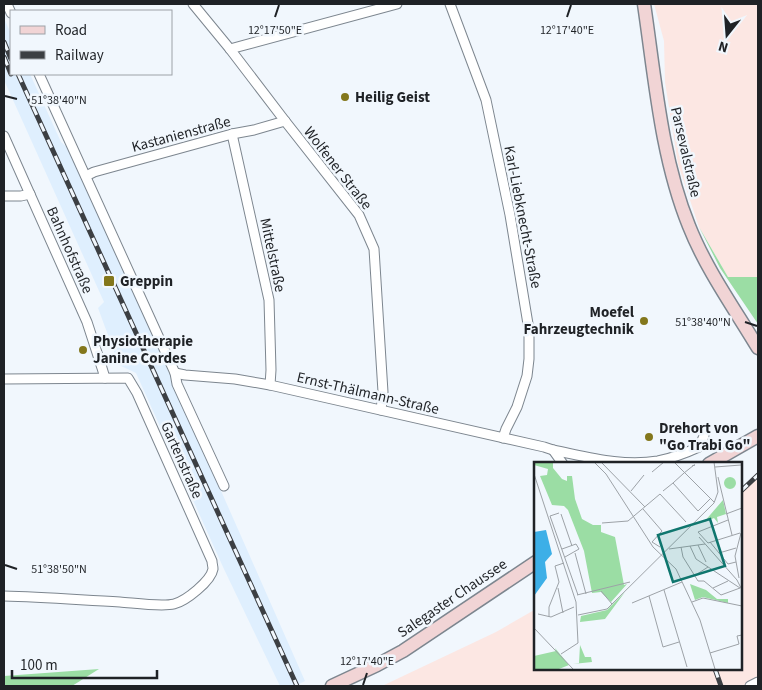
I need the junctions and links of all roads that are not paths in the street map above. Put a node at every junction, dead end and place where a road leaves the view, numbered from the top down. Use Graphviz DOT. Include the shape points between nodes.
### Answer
graph roads {
  1 [pos="193,4"];
  2 [pos="397,4"];
  3 [pos="450,4"];
  4 [pos="644,4"];
  5 [pos="230,49"];
  6 [pos="39,75"];
  7 [pos="285,121"];
  8 [pos="232,134"];
  9 [pos="4,136"];
  10 [pos="86,176"];
  11 [pos="30,194"];
  12 [pos="4,196"];
  13 [pos="758,348"];
  14 [pos="175,373"];
  15 [pos="105,378"];
  16 [pos="4,379"];
  17 [pos="270,385"];
  18 [pos="381,410"];
  19 [pos="704,436"];
  20 [pos="758,436"];
  21 [pos="503,438"];
  22 [pos="553,450"];
  23 [pos="562,462"];
  24 [pos="619,462"];
  25 [pos="642,462"];
  26 [pos="712,462"];
  27 [pos="224,486"];
  28 [pos="534,563"];
  29 [pos="4,596"];
  30 [pos="758,682"];
  31 [pos="332,686"];
  32 [pos="750,686"];
  1 -- 5 [label="street, Wolfener Straße"];
  2 -- 5 [label="street"];
  3 -- 21 [label="street, Karl-Liebknecht-Straße" via="486,100 529,330 527,376"];
  4 -- 13 [label="street, Parsevalstraße" via="666,148 680,202 701,252"];
  5 -- 7 [label="street, Wolfener Straße"];
  6 -- 10 [label="street"];
  7 -- 8 [label="street, Kastanienstraße"];
  7 -- 18 [label="street, Wolfener Straße" via="359,215 374,249 383,392"];
  8 -- 10 [label="street, Kastanienstraße"];
  8 -- 17 [label="street, Mittelstraße" via="269,300"];
  9 -- 11 [label="street, Bahnhofstraße"];
  10 -- 14 [label="street"];
  11 -- 12 [label="street"];
  11 -- 15 [label="street, Bahnhofstraße" via="87,322"];
  14 -- 17 [label="street, Ernst-Thälmann-Straße"];
  14 -- 27 [label="street" via="177,384"];
  15 -- 16 [label="street"];
  15 -- 29 [label="street, Gartenstraße" via="128,378 137,393 212,561 209,577 190,596 166,605"];
  17 -- 18 [label="street, Ernst-Thälmann-Straße"];
  18 -- 21 [label="street, Ernst-Thälmann-Straße"];
  19 -- 25 [label="street, Ernst-Thälmann-Straße" via="699,447 680,455"];
  20 -- 26 [label="street"];
  21 -- 22 [label="street, Ernst-Thälmann-Straße"];
  22 -- 23 [label="street"];
  22 -- 24 [label="street, Ernst-Thälmann-Straße"];
  28 -- 31 [label="street, Salegaster Chaussee" via="396,655"];
  30 -- 32 [label="street"];
}
